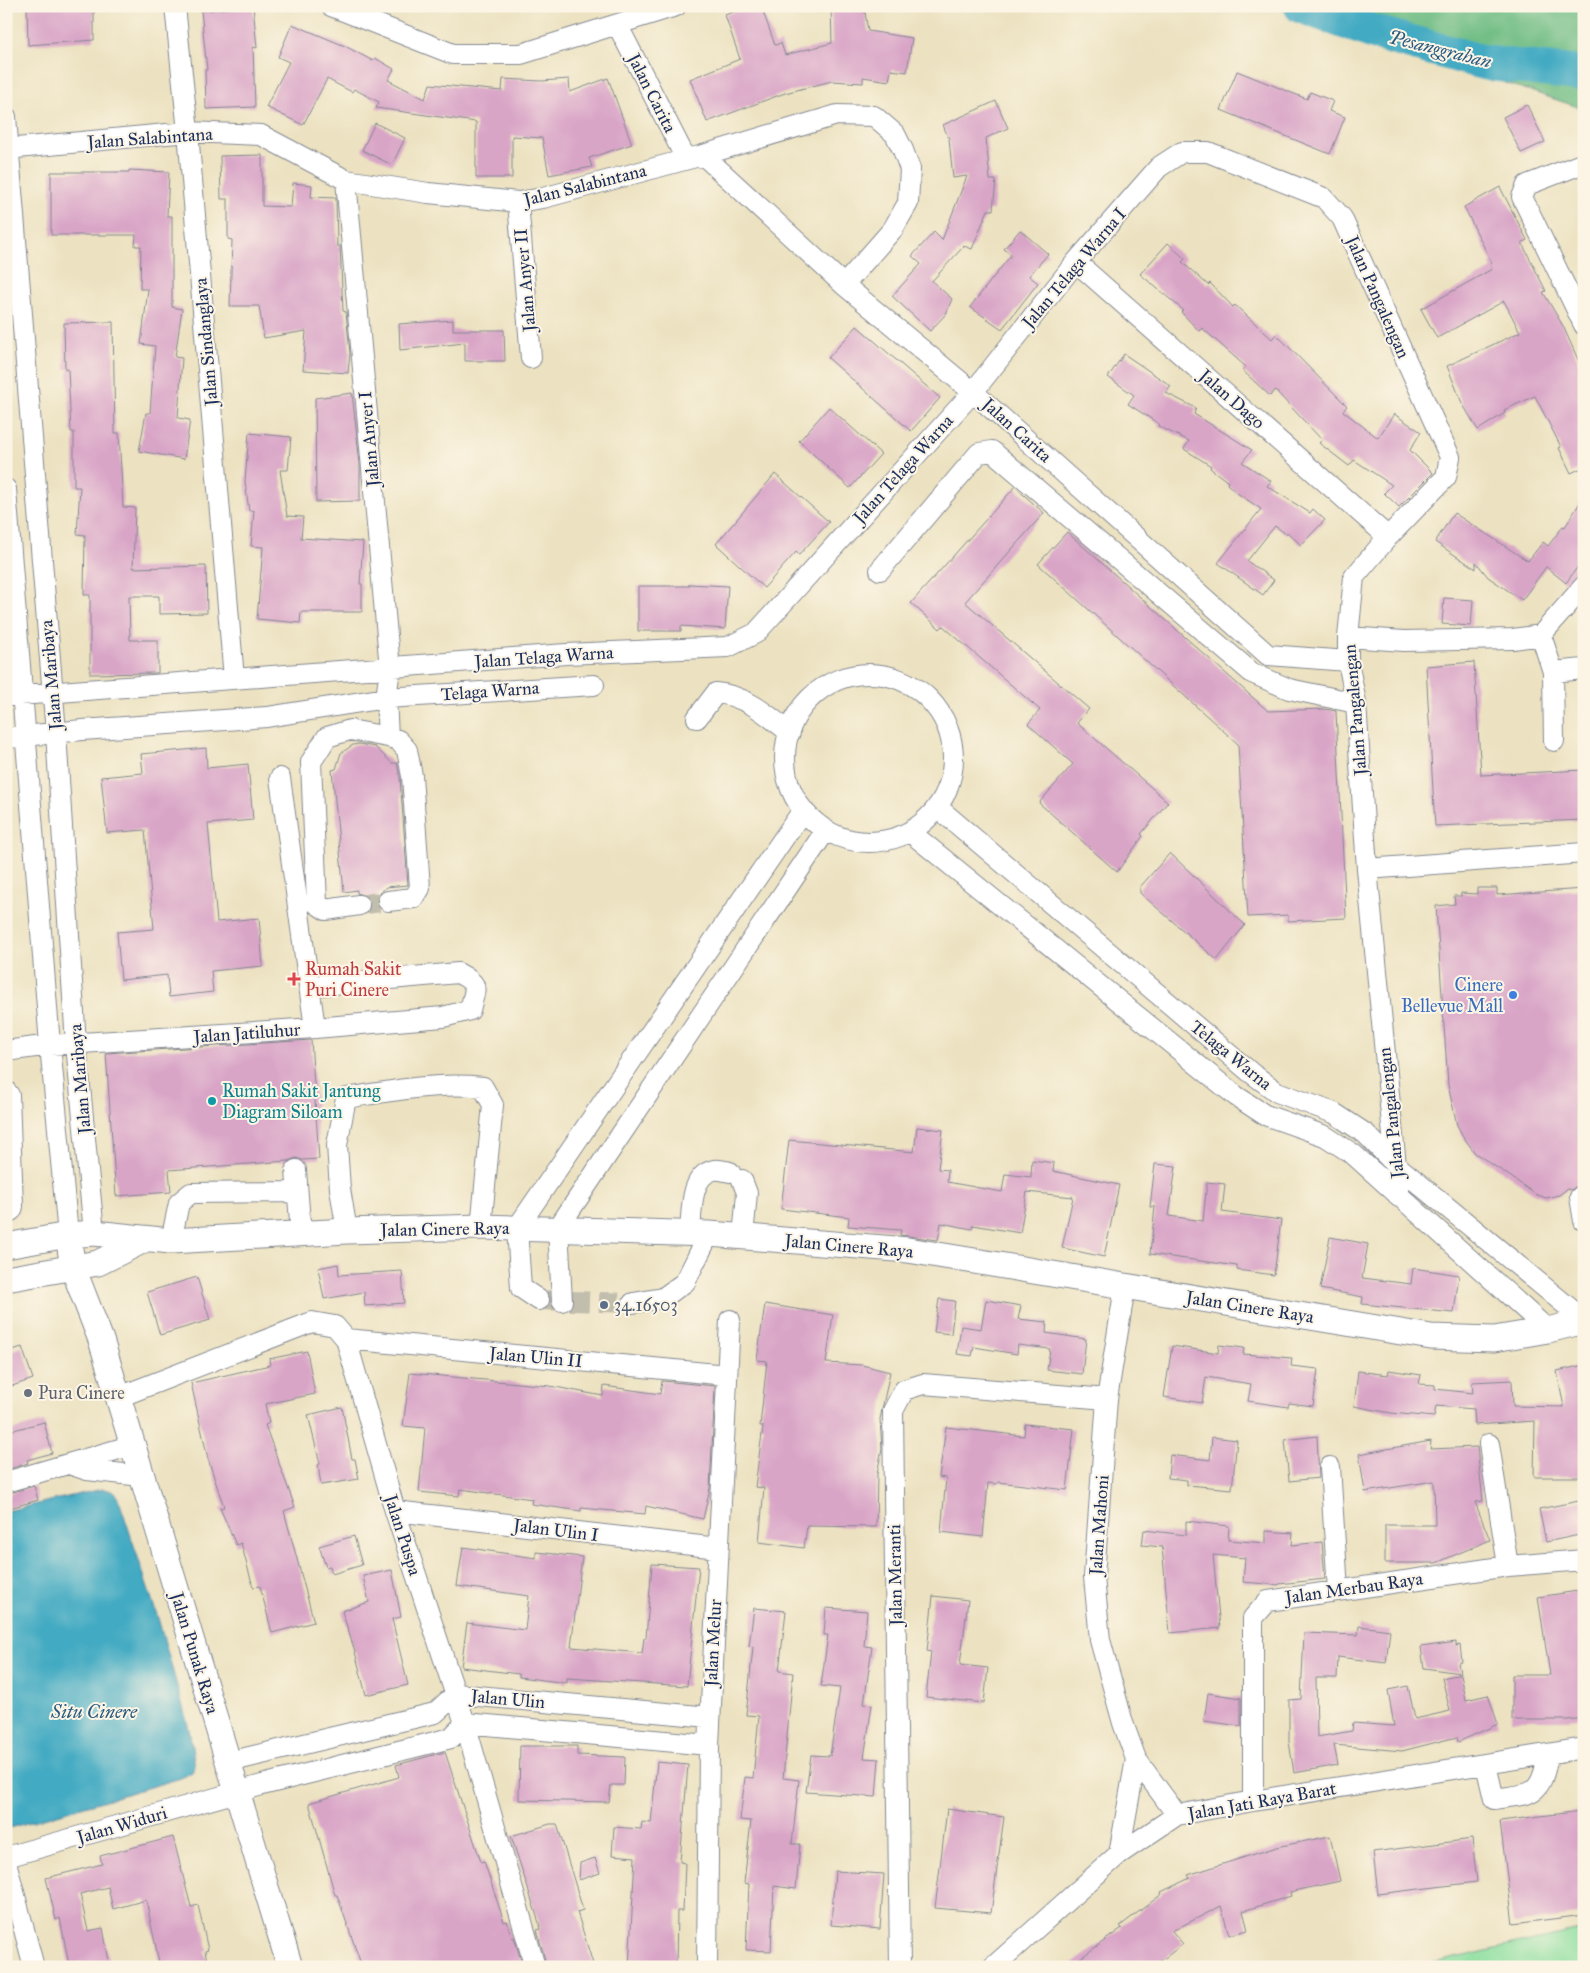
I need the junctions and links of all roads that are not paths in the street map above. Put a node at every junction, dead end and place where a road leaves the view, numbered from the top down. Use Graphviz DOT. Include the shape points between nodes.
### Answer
graph roads {
  1 [pos="175,6"];
  2 [pos="331,6"];
  3 [pos="676,6"];
  4 [pos="618,26"];
  5 [pos="6,118"];
  6 [pos="188,132"];
  7 [pos="7,149"];
  8 [pos="1182,152"];
  9 [pos="694,157"];
  10 [pos="1584,163"];
  11 [pos="346,180"];
  12 [pos="518,202"];
  13 [pos="1076,262"];
  14 [pos="844,285"];
  15 [pos="1584,325"];
  16 [pos="531,358"];
  17 [pos="973,392"];
  18 [pos="6,489"];
  19 [pos="1388,537"];
  20 [pos="880,570"];
  21 [pos="1584,586"];
  22 [pos="1541,635"];
  23 [pos="1348,637"];
  24 [pos="1268,655"];
  25 [pos="1348,661"];
  26 [pos="390,669"];
  27 [pos="1584,669"];
  28 [pos="1553,672"];
  29 [pos="1252,673"];
  30 [pos="234,679"];
  31 [pos="594,685"];
  32 [pos="52,692"];
  33 [pos="14,695"];
  34 [pos="386,698"];
  35 [pos="1356,703"];
  36 [pos="697,718"];
  37 [pos="56,733"];
  38 [pos="790,733"];
  39 [pos="388,737"];
  40 [pos="16,738"];
  41 [pos="1554,741"];
  42 [pos="280,778"];
  43 [pos="937,807"];
  44 [pos="803,810"];
  45 [pos="826,830"];
  46 [pos="910,832"];
  47 [pos="1584,853"];
  48 [pos="1367,869"];
  49 [pos="388,901"];
  50 [pos="359,905"];
  51 [pos="311,986"];
  52 [pos="315,1028"];
  53 [pos="76,1044"];
  54 [pos="50,1045"];
  55 [pos="16,1050"];
  56 [pos="6,1091"];
  57 [pos="8,1128"];
  58 [pos="1396,1165"];
  59 [pos="296,1170"];
  60 [pos="298,1197"];
  61 [pos="1399,1197"];
  62 [pos="1580,1198"];
  63 [pos="6,1214"];
  64 [pos="1584,1221"];
  65 [pos="481,1227"];
  66 [pos="517,1228"];
  67 [pos="558,1228"];
  68 [pos="347,1231"];
  69 [pos="94,1234"];
  70 [pos="301,1234"];
  71 [pos="700,1234"];
  72 [pos="68,1235"];
  73 [pos="742,1237"];
  74 [pos="144,1240"];
  75 [pos="171,1242"];
  76 [pos="9,1245"];
  77 [pos="98,1264"];
  78 [pos="73,1268"];
  79 [pos="12,1278"];
  80 [pos="1125,1287"];
  81 [pos="539,1300"];
  82 [pos="562,1301"];
  83 [pos="633,1302"];
  84 [pos="1579,1312"];
  85 [pos="730,1320"];
  86 [pos="1548,1330"];
  87 [pos="346,1339"];
  88 [pos="101,1340"];
  89 [pos="727,1375"];
  90 [pos="119,1397"];
  91 [pos="1107,1399"];
  92 [pos="133,1444"];
  93 [pos="1489,1444"];
  94 [pos="69,1464"];
  95 [pos="1330,1468"];
  96 [pos="142,1476"];
  97 [pos="6,1482"];
  98 [pos="395,1511"];
  99 [pos="718,1548"];
  100 [pos="1584,1560"];
  101 [pos="1508,1566"];
  102 [pos="1338,1590"];
  103 [pos="456,1694"];
  104 [pos="710,1717"];
  105 [pos="465,1723"];
  106 [pos="708,1745"];
  107 [pos="1584,1748"];
  108 [pos="1548,1756"];
  109 [pos="1136,1759"];
  110 [pos="228,1762"];
  111 [pos="1486,1765"];
  112 [pos="237,1793"];
  113 [pos="1253,1801"];
  114 [pos="1176,1815"];
  115 [pos="1119,1854"];
  116 [pos="6,1857"];
  117 [pos="6,1862"];
  118 [pos="34,1967"];
  119 [pos="290,1967"];
  120 [pos="534,1967"];
  121 [pos="707,1967"];
  122 [pos="900,1967"];
  123 [pos="993,1967"];
  1 -- 6 [label="street, Jalan Sindanglaya"];
  2 -- 4 [label="street" via="452,54 520,54"];
  3 -- 4 [label="street"];
  4 -- 9 [label="street, Jalan Carita"];
  5 -- 7 [label="street, Jalan Maribaya"];
  6 -- 7 [label="street, Jalan Salabintana"];
  6 -- 11 [label="street, Jalan Salabintana" via="261,135"];
  6 -- 30 [label="street, Jalan Sindanglaya"];
  7 -- 32 [label="street, Jalan Maribaya"];
  8 -- 13 [label="street, Jalan Telaga Warna I" via="1159,167"];
  8 -- 19 [label="street, Jalan Pangalengan" via="1208,152 1324,198 1342,218 1450,457 1446,477"];
  9 -- 12 [label="street, Jalan Salabintana"];
  9 -- 14 [label="street, Jalan Carita"];
  9 -- 14 [label="street, Jalan Salabintana" via="837,115 874,116 895,134 903,150 910,169 908,203 893,229"];
  10 -- 15 [label="street" via="1527,186 1522,197"];
  11 -- 12 [label="street, Jalan Salabintana"];
  11 -- 26 [label="street, Jalan Anyer I"];
  12 -- 16 [label="street, Jalan Anyer II"];
  13 -- 17 [label="street, Jalan Telaga Warna I"];
  13 -- 19 [label="street, Jalan Dago"];
  14 -- 17 [label="street, Jalan Carita"];
  17 -- 24 [label="street, Jalan Carita"];
  17 -- 26 [label="street, Jalan Telaga Warna" via="756,633 728,647 566,654"];
  18 -- 33 [label="street, Jalan Maribaya"];
  19 -- 23 [label="street, Jalan Pangalengan" via="1354,577"];
  20 -- 29 [label="street" via="979,453 992,451"];
  21 -- 22 [label="street"];
  22 -- 23 [label="street" via="1513,639 1404,641"];
  22 -- 28 [label="street"];
  23 -- 25 [label="street, Jalan Pangalengan"];
  24 -- 25 [label="street"];
  24 -- 29 [label="street"];
  25 -- 35 [label="street, Jalan Pangalengan"];
  26 -- 30 [label="street, Jalan Telaga Warna"];
  26 -- 34 [label="street, Jalan Anyer I"];
  27 -- 28 [label="street"];
  28 -- 41 [label="street"];
  29 -- 35 [label="street" via="1289,689"];
  30 -- 32 [label="street, Jalan Telaga Warna"];
  31 -- 34 [label="street, Telaga Warna"];
  32 -- 33 [label="street, Jalan Telaga Warna"];
  32 -- 37 [label="street, Jalan Maribaya"];
  33 -- 40 [label="street, Jalan Maribaya"];
  34 -- 37 [label="street" via="267,717"];
  34 -- 39 [label="street, Jalan Anyer I"];
  35 -- 48 [label="street, Jalan Pangalengan"];
  36 -- 38 [label="street" via="716,693 732,694 762,711"];
  37 -- 40 [label="street"];
  37 -- 53 [label="street, Jalan Maribaya"];
  38 -- 43 [label="street" via="796,718 816,693 844,678 876,674 907,682 932,702 949,730 953,762 945,793"];
  38 -- 44 [label="street" via="786,749 789,781"];
  39 -- 49 [label="street" via="398,740 407,750 412,776 420,888 414,898"];
  39 -- 50 [label="street" via="350,730 327,737 311,762 317,904 326,910"];
  40 -- 54 [label="street, Jalan Maribaya"];
  42 -- 51 [label="street, Jalan Jatiluhur"];
  43 -- 46 [label="street"];
  43 -- 58 [label="street, Telaga Warna" via="1250,1072 1277,1092 1334,1113 1366,1134"];
  44 -- 45 [label="street"];
  44 -- 66 [label="street"];
  45 -- 46 [label="street" via="868,842 897,838"];
  45 -- 67 [label="street"];
  46 -- 61 [label="street, Telaga Warna" via="1236,1096 1265,1115 1325,1136 1353,1154"];
  47 -- 48 [label="street"];
  48 -- 58 [label="street, Jalan Pangalengan"];
  51 -- 52 [label="street, Jalan Jatiluhur"];
  51 -- 52 [label="street" via="458,973 473,981 475,986 470,1010 443,1017"];
  52 -- 53 [label="street, Jalan Jatiluhur"];
  53 -- 54 [label="street, Jalan Jatiluhur"];
  53 -- 69 [label="street, Jalan Maribaya"];
  54 -- 55 [label="street, Jalan Jatiluhur"];
  54 -- 72 [label="street, Jalan Maribaya"];
  56 -- 57 [label="street" via="9,1095"];
  57 -- 63 [label="street" via="13,1206"];
  58 -- 61 [label="street, Jalan Pangalengan"];
  58 -- 84 [label="street, Telaga Warna"];
  59 -- 60 [label="street"];
  60 -- 70 [label="street"];
  60 -- 75 [label="street" via="290,1192 191,1193 179,1203"];
  61 -- 86 [label="street, Telaga Warna"];
  62 -- 64 [label="street"];
  65 -- 66 [label="main road, Jalan Cinere Raya"];
  65 -- 68 [label="main road, Jalan Cinere Raya"];
  65 -- 68 [label="street" via="493,1105 483,1088 459,1085 346,1098 337,1145"];
  66 -- 67 [label="main road, Jalan Cinere Raya"];
  66 -- 81 [label="street" via="521,1288"];
  67 -- 71 [label="main road, Jalan Cinere Raya"];
  67 -- 82 [label="street"];
  68 -- 70 [label="main road, Jalan Cinere Raya"];
  69 -- 72 [label="main road, Jalan Cinere Raya"];
  69 -- 74 [label="main road, Jalan Cinere Raya"];
  69 -- 77 [label="main road, Jalan Punak Raya"];
  70 -- 75 [label="main road, Jalan Cinere Raya"];
  71 -- 73 [label="main road, Jalan Cinere Raya"];
  71 -- 73 [label="street" via="694,1191 702,1176 714,1170 736,1176 747,1193"];
  71 -- 83 [label="street" via="685,1282 664,1298"];
  72 -- 76 [label="main road, Jalan Cinere Raya"];
  72 -- 78 [label="main road, Jalan Punak Raya"];
  73 -- 80 [label="main road, Jalan Cinere Raya" via="908,1250"];
  74 -- 75 [label="main road, Jalan Cinere Raya"];
  74 -- 77 [label="main road"];
  76 -- 79 [label="main road"];
  77 -- 78 [label="main road"];
  77 -- 88 [label="main road, Jalan Punak Raya"];
  78 -- 79 [label="main road"];
  78 -- 88 [label="main road, Jalan Punak Raya"];
  80 -- 86 [label="main road, Jalan Cinere Raya" via="1431,1337 1494,1339"];
  80 -- 91 [label="street, Jalan Mahoni"];
  84 -- 86 [label="main road, Jalan Cinere Raya"];
  85 -- 89 [label="street, Jalan Melur"];
  87 -- 89 [label="street, Jalan Ulin II"];
  87 -- 90 [label="street" via="335,1326 312,1322"];
  87 -- 98 [label="street, Jalan Puspa"];
  88 -- 90 [label="main road, Jalan Punak Raya"];
  89 -- 99 [label="street, Jalan Melur"];
  90 -- 92 [label="main road, Jalan Punak Raya"];
  91 -- 109 [label="street, Jalan Mahoni" via="1094,1577 1100,1640 1122,1723"];
  91 -- 122 [label="street, Jalan Meranti" via="922,1384 904,1390 893,1411"];
  92 -- 94 [label="street"];
  92 -- 96 [label="main road, Jalan Punak Raya"];
  93 -- 101 [label="street"];
  94 -- 96 [label="street" via="87,1470"];
  94 -- 97 [label="street"];
  95 -- 102 [label="street"];
  96 -- 110 [label="main road, Jalan Punak Raya"];
  98 -- 99 [label="street, Jalan Ulin I"];
  98 -- 103 [label="street, Jalan Puspa"];
  99 -- 104 [label="street, Jalan Melur"];
  100 -- 101 [label="street, Jalan Merbau Raya"];
  101 -- 102 [label="street, Jalan Merbau Raya"];
  102 -- 113 [label="street, Jalan Merbau Raya" via="1268,1601 1253,1618"];
  103 -- 104 [label="street, Jalan Ulin"];
  103 -- 105 [label="street, Jalan Puspa"];
  103 -- 110 [label="street, Jalan Ulin" via="435,1713"];
  104 -- 106 [label="street, Jalan Melur"];
  105 -- 106 [label="street, Jalan Ulin"];
  105 -- 112 [label="street, Jalan Ulin" via="451,1738"];
  105 -- 120 [label="street, Jalan Puspa"];
  106 -- 121 [label="street, Jalan Melur"];
  107 -- 108 [label="street, Jalan Jati Raya Barat"];
  108 -- 111 [label="street, Jalan Jati Raya Barat"];
  108 -- 111 [label="street" via="1540,1785 1532,1793 1494,1800"];
  109 -- 114 [label="street, Jalan Mahoni"];
  109 -- 115 [label="street"];
  110 -- 112 [label="main road, Jalan Punak Raya"];
  111 -- 113 [label="street, Jalan Jati Raya Barat"];
  112 -- 116 [label="street, Jalan Widuri"];
  112 -- 119 [label="main road, Jalan Punak Raya"];
  113 -- 114 [label="street, Jalan Jati Raya Barat"];
  114 -- 115 [label="street, Jalan Jati Raya Barat"];
  115 -- 123 [label="street, Jalan Jati Raya Barat"];
  117 -- 118 [label="street"];
}
